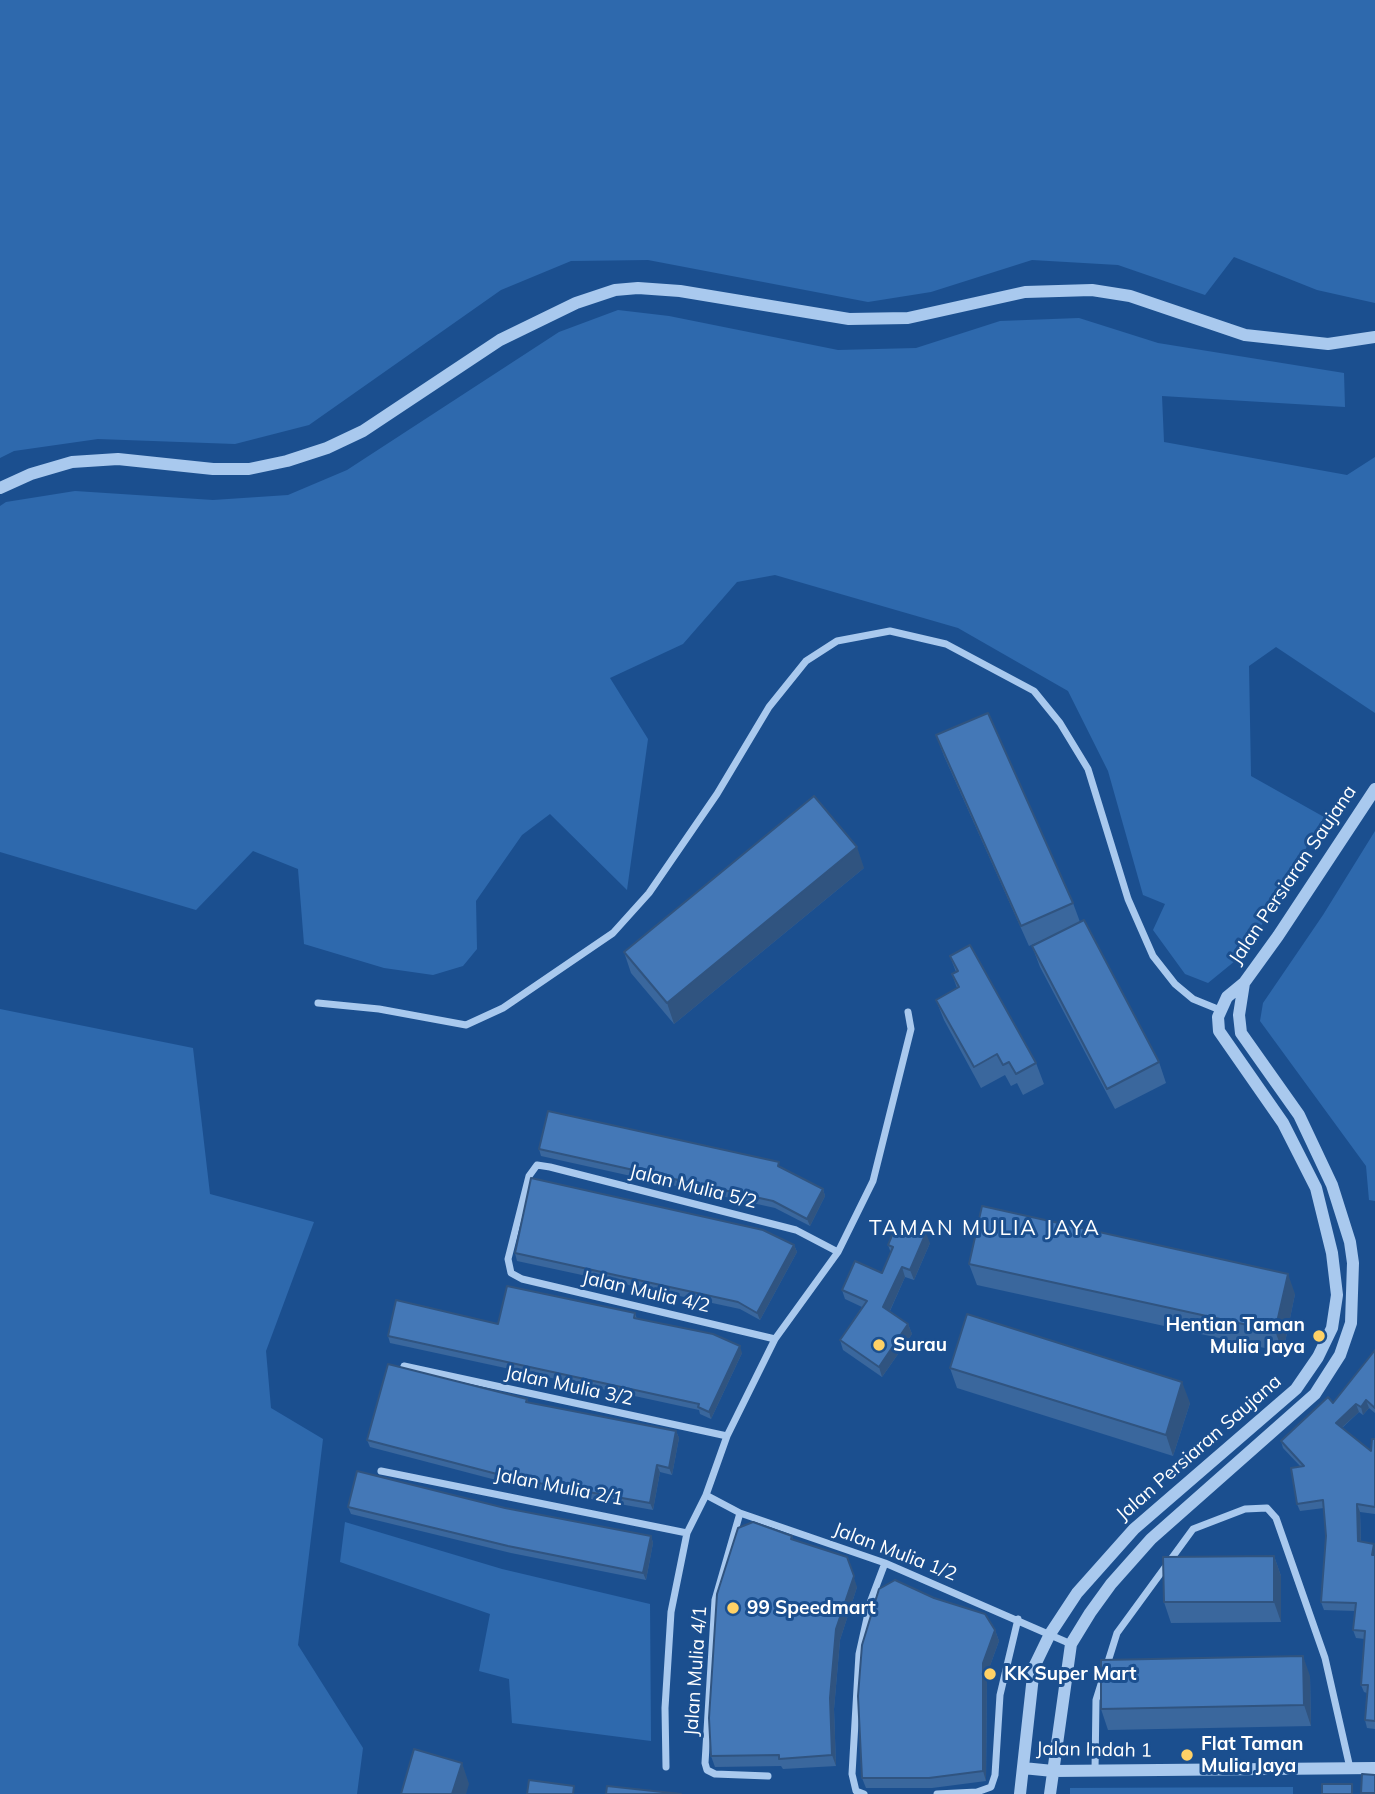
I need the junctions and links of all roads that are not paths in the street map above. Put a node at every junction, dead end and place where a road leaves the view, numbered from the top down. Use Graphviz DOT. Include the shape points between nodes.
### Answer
graph roads {
  1 [pos="1375,337"];
  2 [pos="0,488"];
  3 [pos="1375,789"];
  4 [pos="1244,983"];
  5 [pos="318,1003"];
  6 [pos="1220,1010"];
  7 [pos="908,1012"];
  8 [pos="838,1252"];
  9 [pos="511,1273"];
  10 [pos="775,1339"];
  11 [pos="404,1366"];
  12 [pos="727,1436"];
  13 [pos="381,1471"];
  14 [pos="706,1495"];
  15 [pos="740,1513"];
  16 [pos="687,1533"];
  17 [pos="884,1563"];
  18 [pos="1018,1619"];
  19 [pos="1049,1634"];
  20 [pos="1071,1644"];
  21 [pos="666,1767"];
  22 [pos="1023,1768"];
  23 [pos="1350,1768"];
  24 [pos="1375,1768"];
  25 [pos="1053,1771"];
  26 [pos="1095,1771"];
  27 [pos="768,1776"];
  28 [pos="860,1793"];
  29 [pos="937,1794"];
  30 [pos="1020,1794"];
  31 [pos="1050,1794"];
  1 -- 2 [label="street" via="1328,344 1245,335 1130,296 1092,290 1025,292 908,318 849,319 680,291 615,290 576,303 500,340 363,431 300,457 249,469 118,459 72,462"];
  3 -- 4 [label="street, Jalan Persiaran Saujana"];
  4 -- 6 [label="street, Jalan Persiaran Saujana"];
  4 -- 20 [label="street, Jalan Persiaran Saujana" via="1241,1033 1299,1115 1332,1185 1353,1263 1351,1323 1340,1355 1315,1394 1151,1539 1111,1584"];
  5 -- 6 [label="street" via="466,1025 503,1008 613,933 649,893 769,707 806,661 837,641 890,631 946,644 1034,691 1088,769 1128,899 1153,956 1193,999"];
  6 -- 19 [label="street, Jalan Persiaran Saujana" via="1219,1031 1283,1123 1315,1188 1336,1284 1332,1328 1296,1389 1134,1529 1077,1593"];
  7 -- 8 [label="street" via="911,1029 873,1181"];
  8 -- 9 [label="street, Jalan Mulia 5/2" via="796,1230 537,1165 529,1176 508,1259"];
  8 -- 10 [label="street"];
  9 -- 10 [label="street, Jalan Mulia 4/2"];
  10 -- 12 [label="street"];
  11 -- 12 [label="street, Jalan Mulia 3/2"];
  12 -- 14 [label="street"];
  13 -- 16 [label="street, Jalan Mulia 2/1"];
  14 -- 15 [label="street, Jalan Mulia 1/2"];
  14 -- 16 [label="street"];
  15 -- 17 [label="street, Jalan Mulia 1/2"];
  15 -- 27 [label="street, Jalan Mulia 4/1" via="715,1600 705,1763 715,1774"];
  16 -- 21 [label="street" via="671,1612"];
  17 -- 18 [label="street, Jalan Mulia 1/2"];
  17 -- 28 [label="street" via="859,1654 852,1774"];
  18 -- 19 [label="street, Jalan Mulia 1/2"];
  18 -- 29 [label="street" via="1000,1695 991,1787"];
  19 -- 20 [label="street, Jalan Mulia 1/2"];
  19 -- 22 [label="street, Jalan Persiaran Saujana" via="1034,1667"];
  20 -- 25 [label="street, Jalan Persiaran Saujana"];
  22 -- 25 [label="street, Jalan Indah 1"];
  22 -- 30 [label="street, Jalan Persiaran Saujana"];
  23 -- 24 [label="street, Jalan Indah 1"];
  23 -- 26 [label="street, Jalan Indah 1"];
  23 -- 26 [label="street" via="1325,1658 1276,1518 1267,1508 1245,1509 1193,1529 1116,1633 1096,1700"];
  25 -- 26 [label="street, Jalan Indah 1"];
  25 -- 31 [label="street, Jalan Persiaran Saujana"];
}
